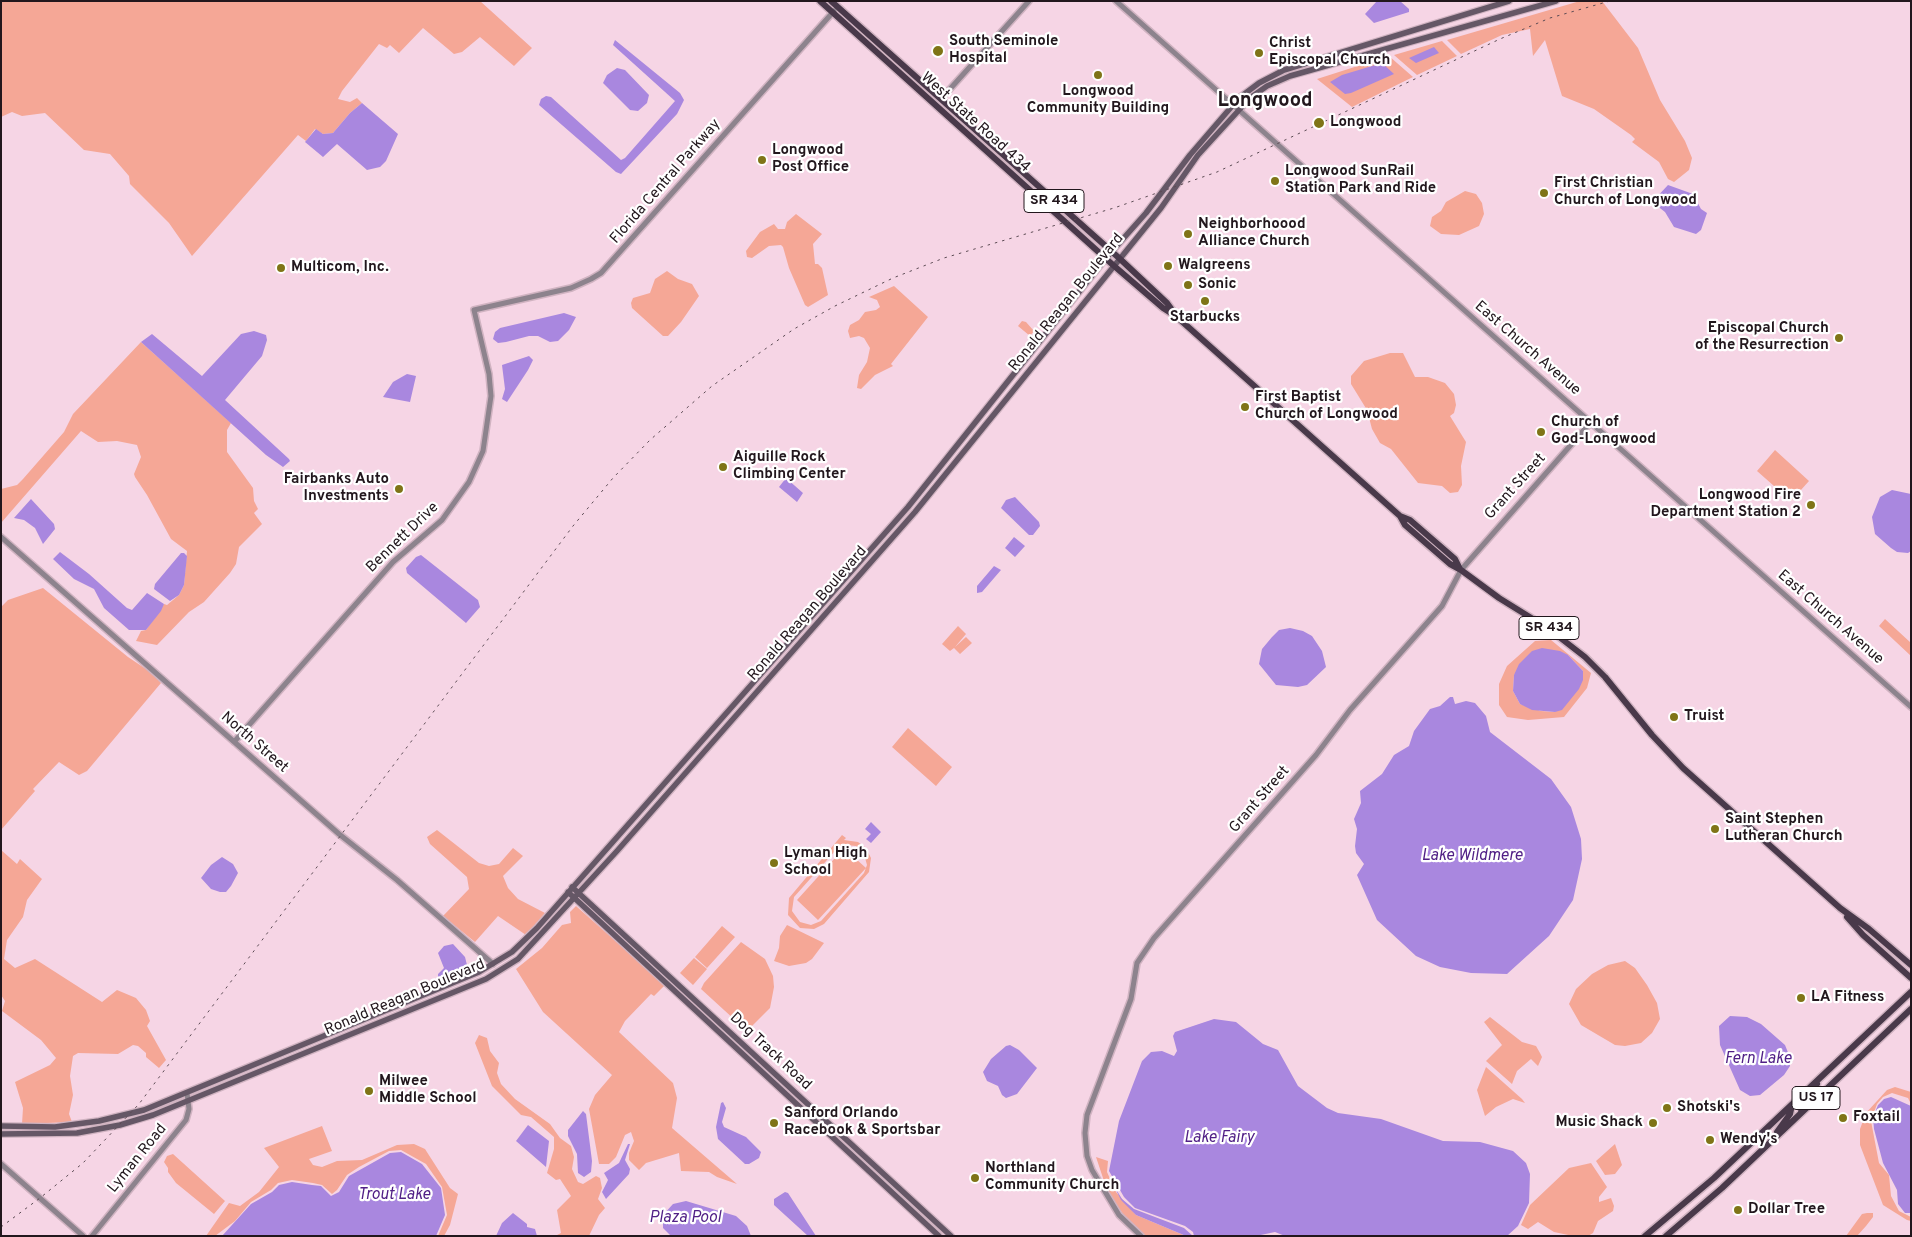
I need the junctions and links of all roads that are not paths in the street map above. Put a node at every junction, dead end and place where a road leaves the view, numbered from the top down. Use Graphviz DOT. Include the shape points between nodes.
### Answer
graph roads {
  1 [pos="820,1"];
  2 [pos="831,1"];
  3 [pos="1029,1"];
  4 [pos="1116,1"];
  5 [pos="1510,1"];
  6 [pos="1556,1"];
  7 [pos="838,7"];
  8 [pos="833,13"];
  9 [pos="1296,66"];
  10 [pos="1300,73"];
  11 [pos="938,102"];
  12 [pos="1233,105"];
  13 [pos="1239,110"];
  14 [pos="1112,252"];
  15 [pos="1106,258"];
  16 [pos="1118,258"];
  17 [pos="1113,265"];
  18 [pos="1096,271"];
  19 [pos="1084,279"];
  20 [pos="474,310"];
  21 [pos="1178,317"];
  22 [pos="1591,422"];
  23 [pos="1,537"];
  24 [pos="1461,570"];
  25 [pos="1911,707"];
  26 [pos="234,742"];
  27 [pos="637,814"];
  28 [pos="644,820"];
  29 [pos="570,889"];
  30 [pos="580,893"];
  31 [pos="575,899"];
  32 [pos="1840,908"];
  33 [pos="493,964"];
  34 [pos="1911,965"];
  35 [pos="1911,978"];
  36 [pos="1911,992"];
  37 [pos="1911,1009"];
  38 [pos="1822,1076"];
  39 [pos="187,1093"];
  40 [pos="188,1101"];
  41 [pos="1792,1105"];
  42 [pos="1801,1113"];
  43 [pos="1,1126"];
  44 [pos="1,1134"];
  45 [pos="1771,1141"];
  46 [pos="1,1164"];
  47 [pos="1714,1178"];
  48 [pos="1722,1188"];
  49 [pos="1661,1224"];
  50 [pos="83,1236"];
  51 [pos="92,1236"];
  52 [pos="938,1236"];
  53 [pos="950,1236"];
  54 [pos="1141,1236"];
  55 [pos="1645,1236"];
  56 [pos="1652,1236"];
  57 [pos="1666,1236"];
  1 -- 8 [label="main road, West State Road 434 / SR 434"];
  2 -- 7 [label="main road, West State Road 434 / SR 434"];
  3 -- 11 [label="street"];
  4 -- 12 [label="street, East Church Avenue"];
  5 -- 9 [label="main road, Ronald Reagan Boulevard"];
  6 -- 10 [label="main road, Ronald Reagan Boulevard"];
  7 -- 8 [label="street, Florida Central Parkway"];
  7 -- 11 [label="main road, West State Road 434 / SR 434"];
  8 -- 11 [label="main road, West State Road 434 / SR 434" via="928,97"];
  8 -- 20 [label="street, Florida Central Parkway" via="601,273 571,288"];
  9 -- 10 [label="main road"];
  9 -- 12 [label="main road, Ronald Reagan Boulevard" via="1259,82"];
  10 -- 13 [label="main road, Ronald Reagan Boulevard" via="1267,86"];
  11 -- 14 [label="main road, West State Road 434 / SR 434" via="951,108"];
  11 -- 15 [label="main road, West State Road 434 / SR 434"];
  12 -- 13 [label="street, East Church Avenue"];
  12 -- 14 [label="main road, Ronald Reagan Boulevard"];
  13 -- 16 [label="main road, Ronald Reagan Boulevard" via="1198,156 1161,208"];
  13 -- 22 [label="street, East Church Avenue"];
  14 -- 15 [label="main road, Ronald Reagan Boulevard"];
  14 -- 16 [label="main road, West State Road 434 / SR 434"];
  15 -- 17 [label="main road, West State Road 434 / SR 434"];
  15 -- 18 [label="main road, Ronald Reagan Boulevard"];
  16 -- 17 [label="main road, Ronald Reagan Boulevard"];
  16 -- 21 [label="main road, SR 434"];
  17 -- 21 [label="main road, SR 434"];
  17 -- 28 [label="main road, Ronald Reagan Boulevard" via="938,484"];
  18 -- 19 [label="main road"];
  18 -- 27 [label="main road, Ronald Reagan Boulevard" via="908,507"];
  20 -- 26 [label="street, Bennett Drive" via="489,374 490,400 483,451 469,482 442,520 393,562"];
  21 -- 24 [label="main road, SR 434" via="1400,516 1410,520 1454,559"];
  22 -- 24 [label="street, Grant Street"];
  22 -- 25 [label="street, East Church Avenue"];
  23 -- 26 [label="street, North Street"];
  24 -- 32 [label="main road, SR 434" via="1585,657 1606,677 1672,757"];
  24 -- 54 [label="street, Grant Street" via="1442,606 1350,710 1310,762 1154,938 1137,963 1131,999 1088,1115 1085,1133 1092,1170 1119,1215"];
  26 -- 33 [label="street, North Street"];
  27 -- 28 [label="main road"];
  27 -- 29 [label="main road, Ronald Reagan Boulevard"];
  28 -- 30 [label="main road, Ronald Reagan Boulevard"];
  29 -- 30 [label="main road, Dog Track Road"];
  29 -- 31 [label="main road, Dog Track Road"];
  29 -- 33 [label="main road, Ronald Reagan Boulevard" via="520,946"];
  30 -- 31 [label="main road, Ronald Reagan Boulevard"];
  30 -- 53 [label="main road, Dog Track Road"];
  31 -- 40 [label="main road, Ronald Reagan Boulevard" via="526,953 486,979"];
  31 -- 52 [label="main road, Dog Track Road"];
  32 -- 34 [label="main road, SR 434"];
  32 -- 35 [label="main road, SR 434" via="1863,935"];
  33 -- 39 [label="main road, Ronald Reagan Boulevard"];
  36 -- 38 [label="main road, US 17"];
  37 -- 42 [label="main road, US 17"];
  38 -- 41 [label="main road, US 17"];
  38 -- 42 [label="main road" via="1802,1104"];
  39 -- 40 [label="street, Lyman Road"];
  39 -- 43 [label="main road, Ronald Reagan Boulevard" via="144,1110 99,1121 55,1126"];
  40 -- 44 [label="main road, Ronald Reagan Boulevard" via="101,1129 59,1134"];
  40 -- 51 [label="street, Lyman Road" via="186,1120"];
  41 -- 45 [label="main road" via="1790,1114"];
  41 -- 47 [label="main road, US 17"];
  42 -- 45 [label="main road, US 17"];
  45 -- 48 [label="main road, US 17"];
  46 -- 50 [label="street"];
  47 -- 48 [label="main road"];
  47 -- 49 [label="main road, US 17"];
  48 -- 57 [label="main road, US 17"];
  49 -- 55 [label="main road, US 17"];
  49 -- 56 [label="main road"];
}
